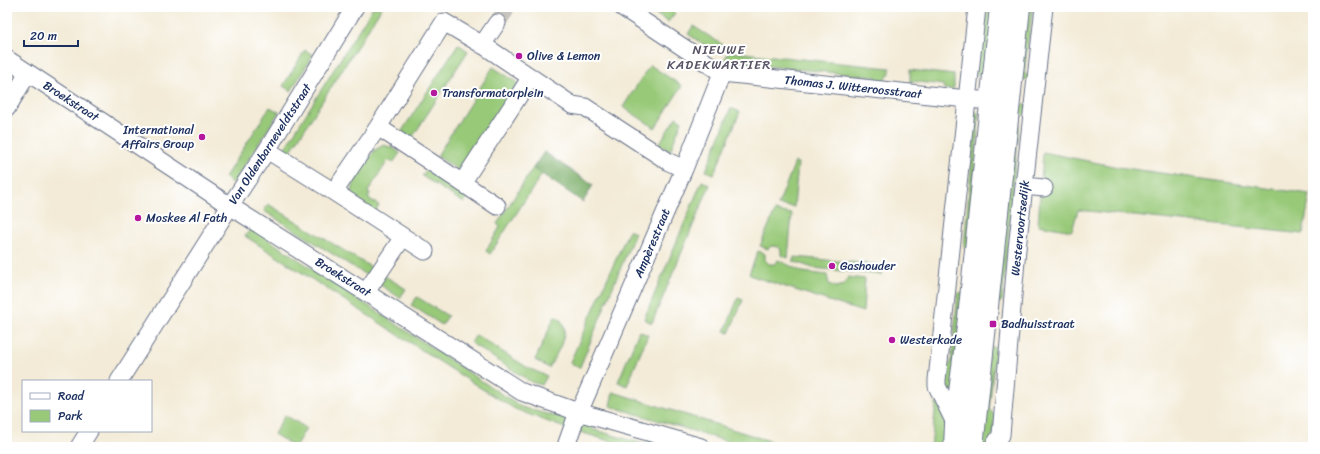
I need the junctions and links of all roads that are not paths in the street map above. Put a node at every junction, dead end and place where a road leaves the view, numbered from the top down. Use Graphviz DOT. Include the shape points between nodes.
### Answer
graph roads {
  1 [pos="355,7"];
  2 [pos="622,7"];
  3 [pos="977,7"];
  4 [pos="1001,7"];
  5 [pos="1019,7"];
  6 [pos="1044,7"];
  7 [pos="497,22"];
  8 [pos="482,45"];
  9 [pos="7,59"];
  10 [pos="28,73"];
  11 [pos="722,73"];
  12 [pos="530,77"];
  13 [pos="967,99"];
  14 [pos="1000,100"];
  15 [pos="7,108"];
  16 [pos="378,127"];
  17 [pos="267,150"];
  18 [pos="684,169"];
  19 [pos="462,183"];
  20 [pos="1024,186"];
  21 [pos="1044,188"];
  22 [pos="334,192"];
  23 [pos="230,206"];
  24 [pos="497,206"];
  25 [pos="403,237"];
  26 [pos="425,251"];
  27 [pos="366,292"];
  28 [pos="121,380"];
  29 [pos="578,412"];
  30 [pos="956,425"];
  31 [pos="88,432"];
  32 [pos="566,446"];
  33 [pos="79,447"];
  34 [pos="701,447"];
  35 [pos="955,447"];
  36 [pos="972,447"];
  37 [pos="993,447"];
  1 -- 17 [label="street, Van Oldenbarneveldtstraat"];
  2 -- 11 [label="street, Thomas J. Witteroosstraat"];
  3 -- 13 [label="street, Westervoortsedijk"];
  4 -- 14 [label="main road, Westervoortsedijk"];
  5 -- 14 [label="main road, Westervoortsedijk"];
  6 -- 20 [label="street, Westervoortsedijk"];
  7 -- 8 [label="street"];
  8 -- 12 [label="street"];
  8 -- 16 [label="street" via="444,22"];
  9 -- 10 [label="street, Broekstraat"];
  10 -- 15 [label="street"];
  10 -- 23 [label="street, Broekstraat"];
  11 -- 13 [label="street, Thomas J. Witteroosstraat"];
  11 -- 18 [label="street, Ampèrestraat"];
  12 -- 18 [label="street" via="572,105 586,107 669,162"];
  12 -- 19 [label="street"];
  13 -- 14 [label="street, Thomas J. Witteroosstraat"];
  13 -- 30 [label="street, Westervoortsedijk" via="937,380 937,386"];
  14 -- 30 [label="main road, Westervoortsedijk"];
  14 -- 36 [label="main road, Westervoortsedijk" via="990,280"];
  16 -- 19 [label="street"];
  16 -- 22 [label="street"];
  17 -- 22 [label="street"];
  17 -- 23 [label="street, Van Oldenbarneveldtstraat"];
  18 -- 29 [label="street, Ampèrestraat"];
  19 -- 24 [label="street"];
  20 -- 21 [label="street"];
  20 -- 37 [label="street, Westervoortsedijk" via="1001,435"];
  22 -- 25 [label="street"];
  23 -- 27 [label="street, Broekstraat"];
  23 -- 28 [label="street, Van Oldenbarneveldtstraat"];
  25 -- 26 [label="street"];
  25 -- 27 [label="street"];
  27 -- 29 [label="street, Broekstraat" via="522,392"];
  29 -- 32 [label="street, Ampèrestraat"];
  29 -- 34 [label="street, Broekstraat"];
  30 -- 35 [label="main road, Westervoortsedijk"];
  31 -- 33 [label="street"];
}
